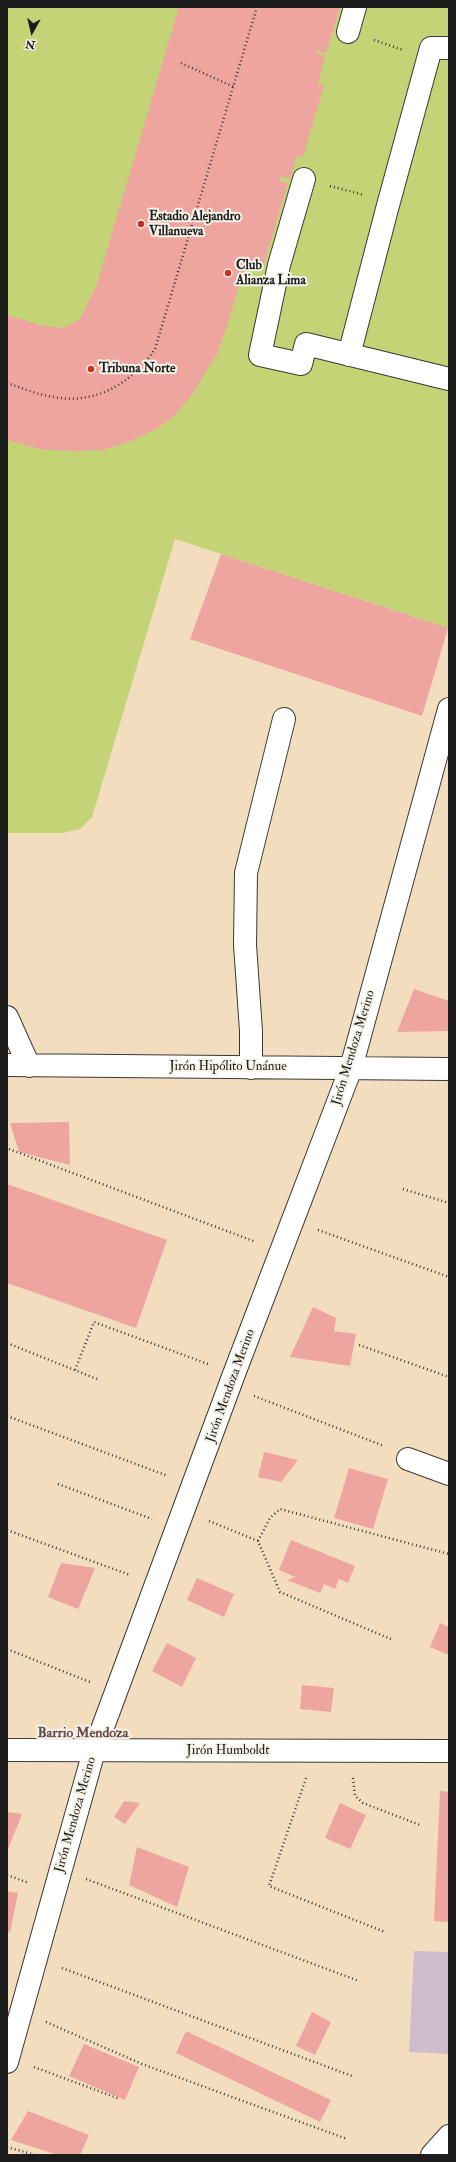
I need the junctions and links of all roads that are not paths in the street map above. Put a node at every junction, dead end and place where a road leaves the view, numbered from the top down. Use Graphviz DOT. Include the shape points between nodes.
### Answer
graph roads {
  1 [pos="356,7"];
  2 [pos="348,32"];
  3 [pos="440,48"];
  4 [pos="304,179"];
  5 [pos="349,355"];
  6 [pos="449,379"];
  7 [pos="449,709"];
  8 [pos="284,719"];
  9 [pos="7,1017"];
  10 [pos="7,1066"];
  11 [pos="29,1066"];
  12 [pos="251,1068"];
  13 [pos="351,1068"];
  14 [pos="449,1069"];
  15 [pos="408,1460"];
  16 [pos="449,1474"];
  17 [pos="7,1750"];
  18 [pos="94,1751"];
  19 [pos="449,1751"];
  20 [pos="8,2060"];
  21 [pos="449,2136"];
  22 [pos="432,2155"];
  1 -- 2 [label="street"];
  3 -- 5 [label="street" via="387,209"];
  4 -- 5 [label="street" via="279,265 260,355 301,364 306,344"];
  5 -- 6 [label="street"];
  7 -- 13 [label="street, Jirón Mendoza Merino"];
  8 -- 12 [label="street" via="246,873 245,945"];
  9 -- 11 [label="street"];
  10 -- 11 [label="street, Jirón Hipólito Unánue"];
  11 -- 12 [label="street, Jirón Hipólito Unánue"];
  12 -- 13 [label="street, Jirón Hipólito Unánue"];
  13 -- 14 [label="street, Jirón Hipólito Unánue"];
  13 -- 18 [label="street, Jirón Mendoza Merino"];
  15 -- 16 [label="street"];
  17 -- 18 [label="street, Jirón Humboldt"];
  18 -- 19 [label="street, Jirón Humboldt"];
  18 -- 20 [label="street, Jirón Mendoza Merino"];
  21 -- 22 [label="street"];
}
